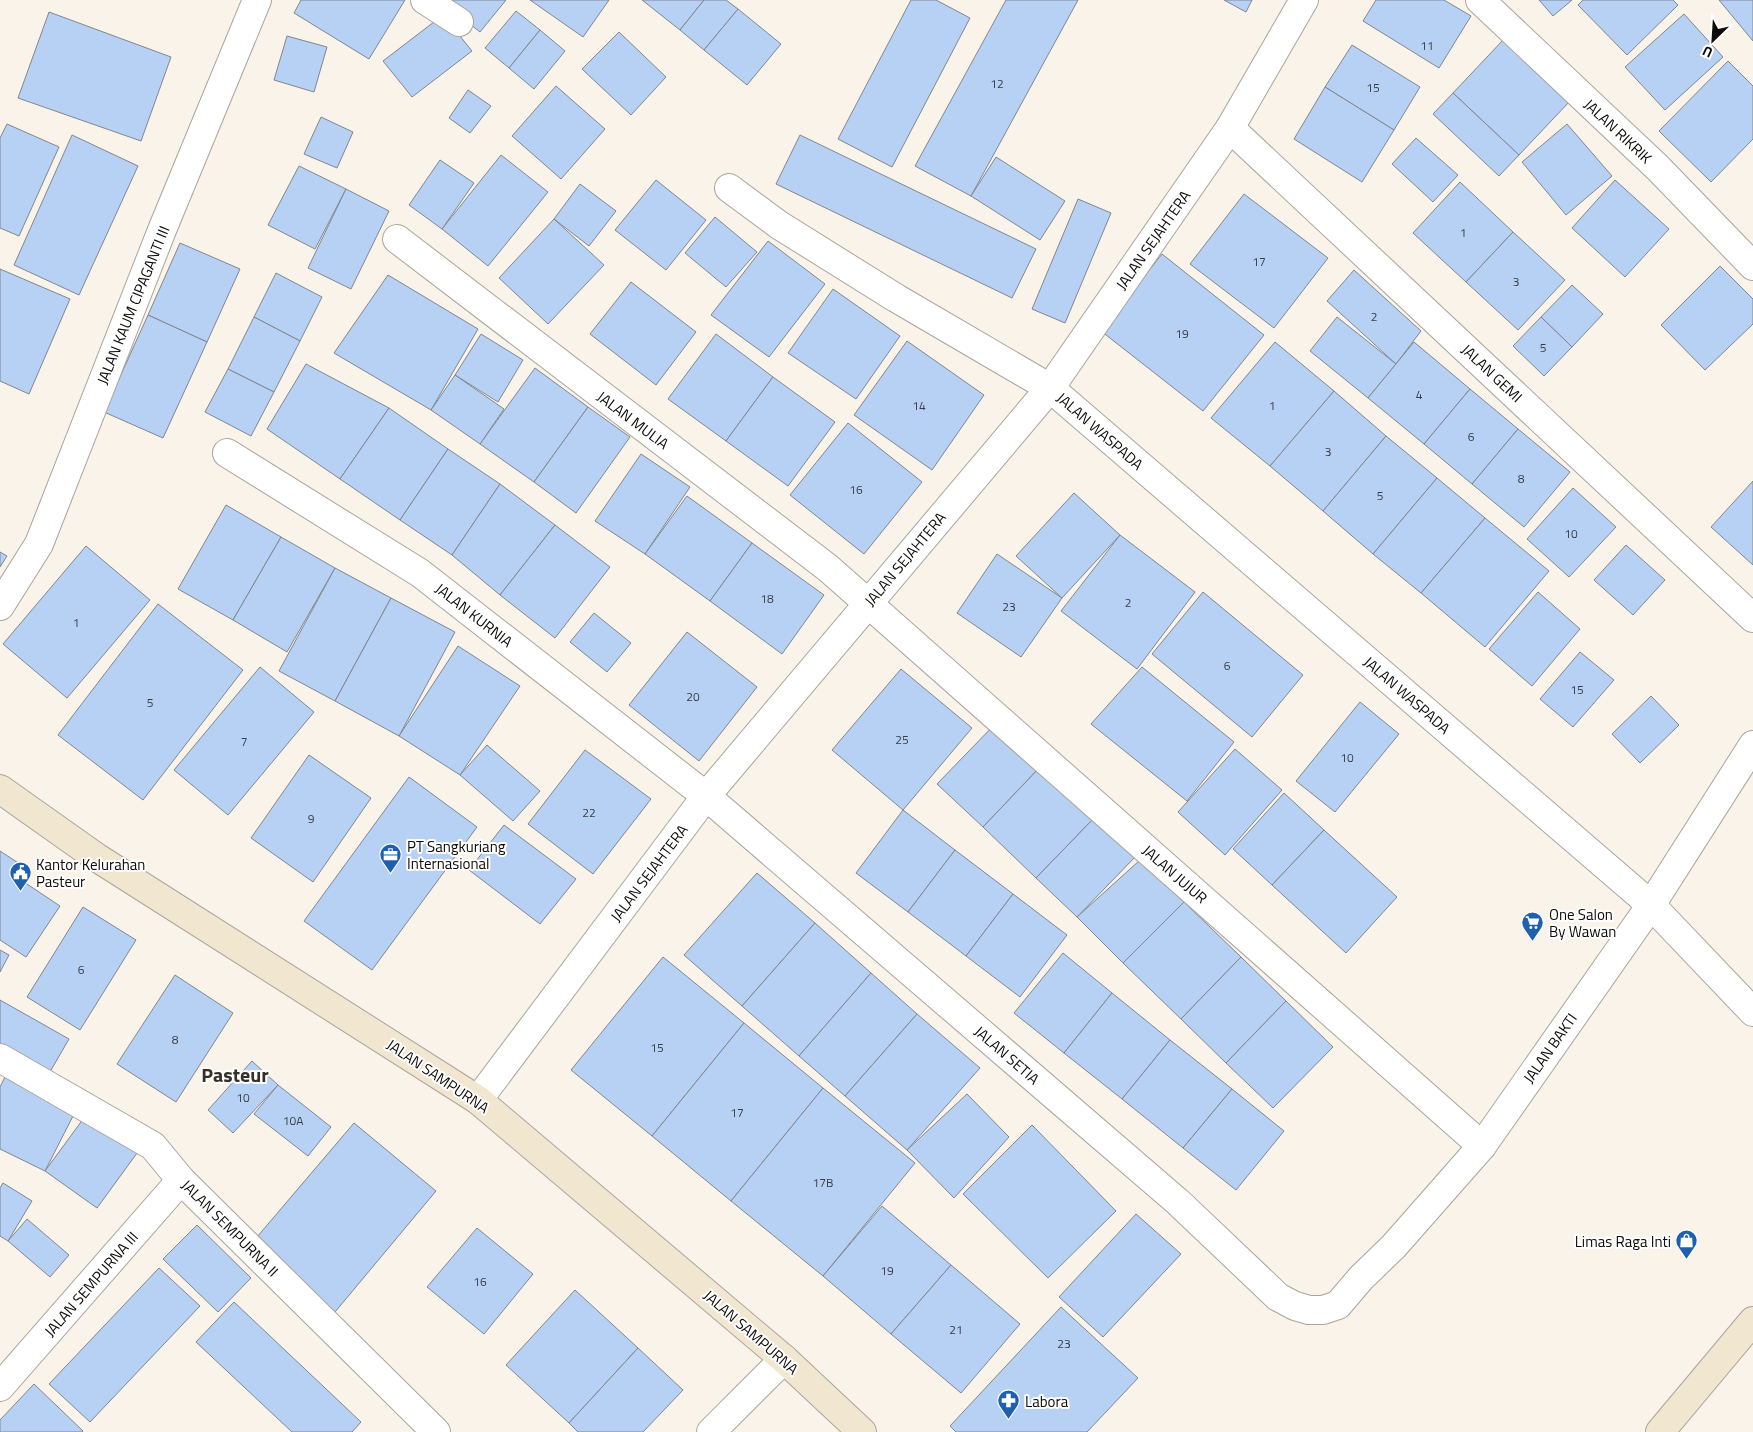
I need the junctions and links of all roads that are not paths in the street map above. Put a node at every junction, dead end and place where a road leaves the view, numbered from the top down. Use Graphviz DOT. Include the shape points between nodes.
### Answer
graph roads {
  1 [pos="257,0"];
  2 [pos="425,0"];
  3 [pos="1304,0"];
  4 [pos="1480,0"];
  5 [pos="459,22"];
  6 [pos="1230,128"];
  7 [pos="729,188"];
  8 [pos="397,239"];
  9 [pos="1753,266"];
  10 [pos="1050,388"];
  11 [pos="227,453"];
  12 [pos="868,602"];
  13 [pos="0,606"];
  14 [pos="1753,618"];
  15 [pos="1753,745"];
  16 [pos="0,789"];
  17 [pos="706,796"];
  18 [pos="1651,905"];
  19 [pos="1753,1012"];
  20 [pos="0,1058"];
  21 [pos="478,1100"];
  22 [pos="1482,1146"];
  23 [pos="181,1180"];
  24 [pos="1309,1310"];
  25 [pos="1753,1321"];
  26 [pos="784,1359"];
  27 [pos="0,1387"];
  28 [pos="436,1432"];
  29 [pos="711,1432"];
  30 [pos="862,1432"];
  31 [pos="1660,1432"];
  1 -- 13 [label="street, JALAN KAUM CIPAGANTI III" via="162,230 39,544"];
  2 -- 5 [label="street"];
  3 -- 6 [label="street, JALAN SEJAHTERA"];
  4 -- 9 [label="street, JALAN RIKRIK" via="1658,168"];
  6 -- 10 [label="street, JALAN SEJAHTERA"];
  6 -- 14 [label="street, JALAN GEMI"];
  7 -- 10 [label="street, JALAN WASPADA" via="779,225 896,298"];
  8 -- 12 [label="street, JALAN MULIA"];
  10 -- 12 [label="street, JALAN SEJAHTERA"];
  10 -- 18 [label="street, JALAN WASPADA"];
  11 -- 17 [label="street, JALAN KURNIA" via="420,573"];
  12 -- 17 [label="street, JALAN SEJAHTERA"];
  12 -- 22 [label="street, JALAN JUJUR"];
  15 -- 18 [label="street, JALAN BAKTI"];
  16 -- 21 [label="street, JALAN SAMPURNA" via="96,857"];
  17 -- 21 [label="street, JALAN SEJAHTERA"];
  17 -- 24 [label="street, JALAN SETIA" via="1178,1202 1278,1297"];
  18 -- 19 [label="street, JALAN WASPADA"];
  18 -- 22 [label="street, JALAN BAKTI"];
  20 -- 23 [label="street, JALAN SEMPURNA II" via="153,1146"];
  21 -- 26 [label="street, JALAN SAMPURNA"];
  22 -- 24 [label="street, JALAN BAKTI" via="1338,1306"];
  23 -- 27 [label="street, JALAN SEMPURNA III"];
  23 -- 28 [label="street, JALAN SEMPURNA II"];
  25 -- 31 [label="street"];
  26 -- 29 [label="street"];
  26 -- 30 [label="street, JALAN SAMPURNA"];
}
